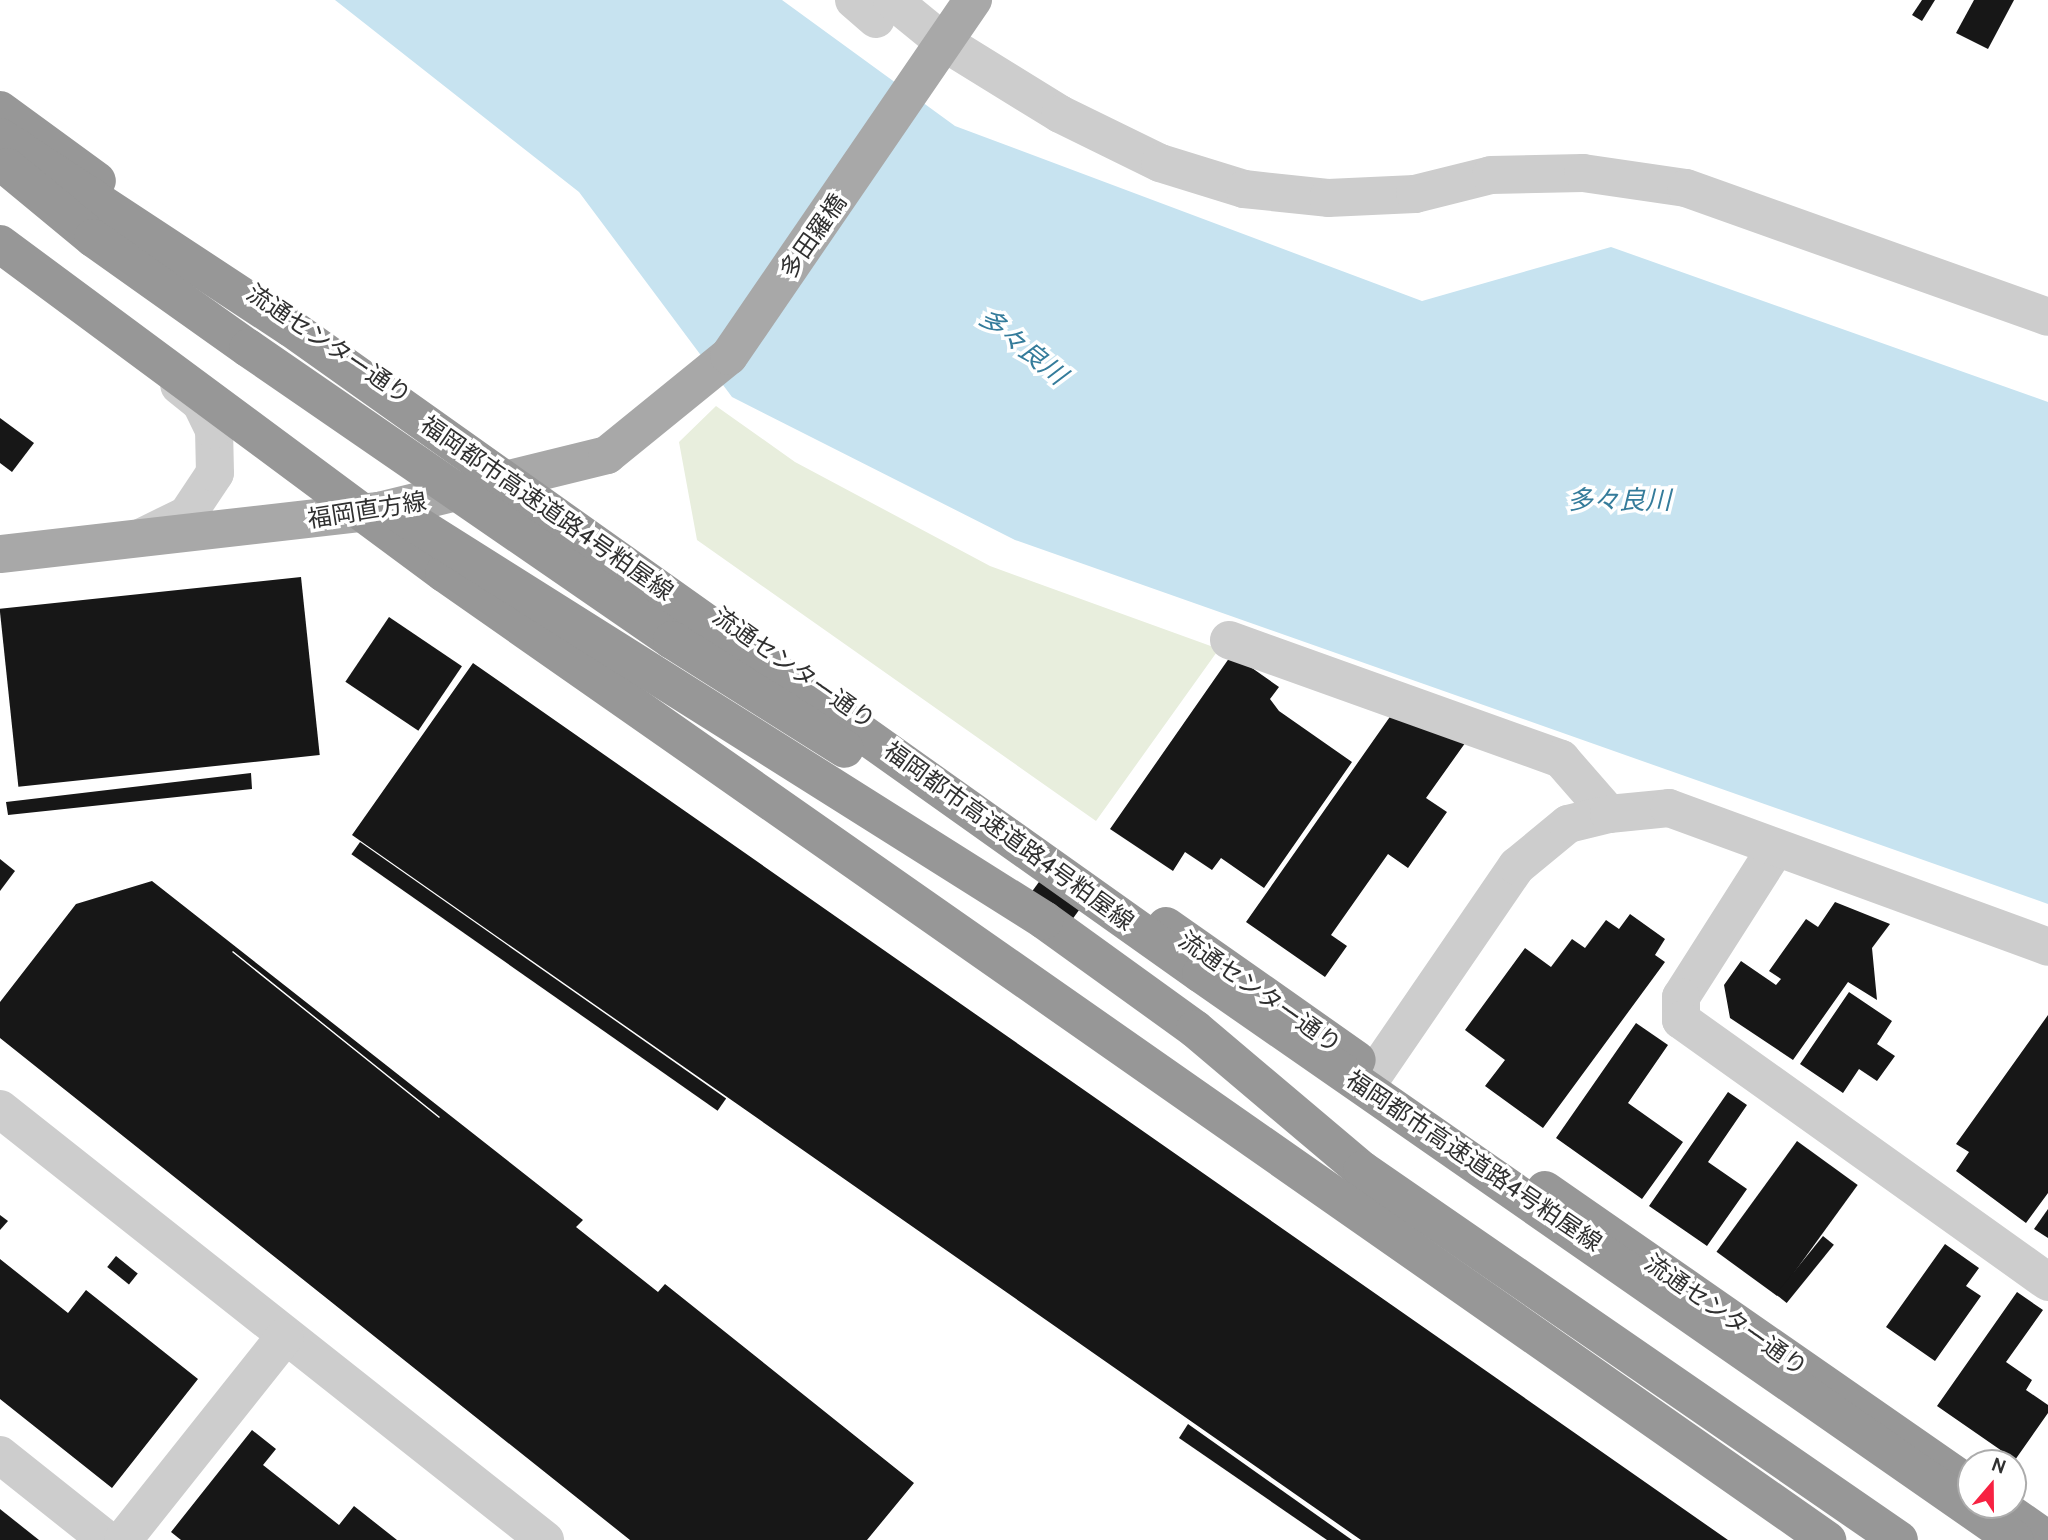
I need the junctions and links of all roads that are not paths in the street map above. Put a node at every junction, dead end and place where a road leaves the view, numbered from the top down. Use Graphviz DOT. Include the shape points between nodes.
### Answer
graph roads {
  1 [pos="973,0"];
  2 [pos="874,6"];
  3 [pos="945,43"];
  4 [pos="0,110"];
  5 [pos="0,137"];
  6 [pos="0,161"];
  7 [pos="0,245"];
  8 [pos="2048,317"];
  9 [pos="108,325"];
  10 [pos="703,379"];
  11 [pos="243,424"];
  12 [pos="525,478"];
  13 [pos="379,511"];
  14 [pos="137,539"];
  15 [pos="0,554"];
  16 [pos="1230,640"];
  17 [pos="1609,814"];
  18 [pos="1774,850"];
  19 [pos="2048,947"];
  20 [pos="1301,1019"];
  21 [pos="1375,1073"];
  22 [pos="0,1109"];
  23 [pos="2048,1282"];
  24 [pos="285,1336"];
  25 [pos="0,1455"];
  26 [pos="1957,1476"];
  27 [pos="2018,1519"];
  28 [pos="107,1540"];
  29 [pos="123,1540"];
  30 [pos="545,1540"];
  31 [pos="1827,1540"];
  32 [pos="1835,1540"];
  33 [pos="1899,1540"];
  34 [pos="2015,1540"];
  35 [pos="2048,1540"];
  1 -- 3 [label="main road"];
  2 -- 3 [label="street"];
  3 -- 8 [label="street" via="1060,114 1160,163 1244,188 1328,198 1415,194 1491,175 1583,173 1686,188"];
  3 -- 10 [label="main road, 多田羅橋" via="729,356"];
  4 -- 12 [label="highway, 流通センター通り"];
  5 -- 34 [label="highway, 福岡都市高速道路4号粕屋線, bridge" via="303,336 1201,974"];
  6 -- 20 [label="highway, bridge" via="93,238 672,640"];
  7 -- 9 [label="highway"];
  7 -- 11 [label="highway, bridge"];
  9 -- 13 [label="highway"];
  9 -- 14 [label="street" via="201,403 214,430 215,473 187,515"];
  10 -- 12 [label="main road, 福岡直方線" via="607,455"];
  11 -- 31 [label="highway, bridge" via="455,581"];
  11 -- 33 [label="highway, bridge" via="422,526 1044,920 1195,1028 1362,1170"];
  12 -- 13 [label="main road, 福岡直方線"];
  12 -- 20 [label="highway, 流通センター通り"];
  13 -- 14 [label="main road, 福岡直方線"];
  13 -- 32 [label="highway"];
  14 -- 15 [label="main road, 福岡直方線"];
  16 -- 17 [label="street" via="1560,759"];
  17 -- 18 [label="street" via="1669,808"];
  17 -- 21 [label="street" via="1569,824 1517,866"];
  18 -- 19 [label="street"];
  18 -- 23 [label="street" via="1681,998 1681,1020"];
  20 -- 21 [label="highway, 流通センター通り"];
  21 -- 26 [label="highway, 流通センター通り"];
  22 -- 24 [label="street"];
  24 -- 29 [label="street"];
  24 -- 30 [label="street"];
  25 -- 28 [label="street"];
  27 -- 35 [label="highway"];
}
